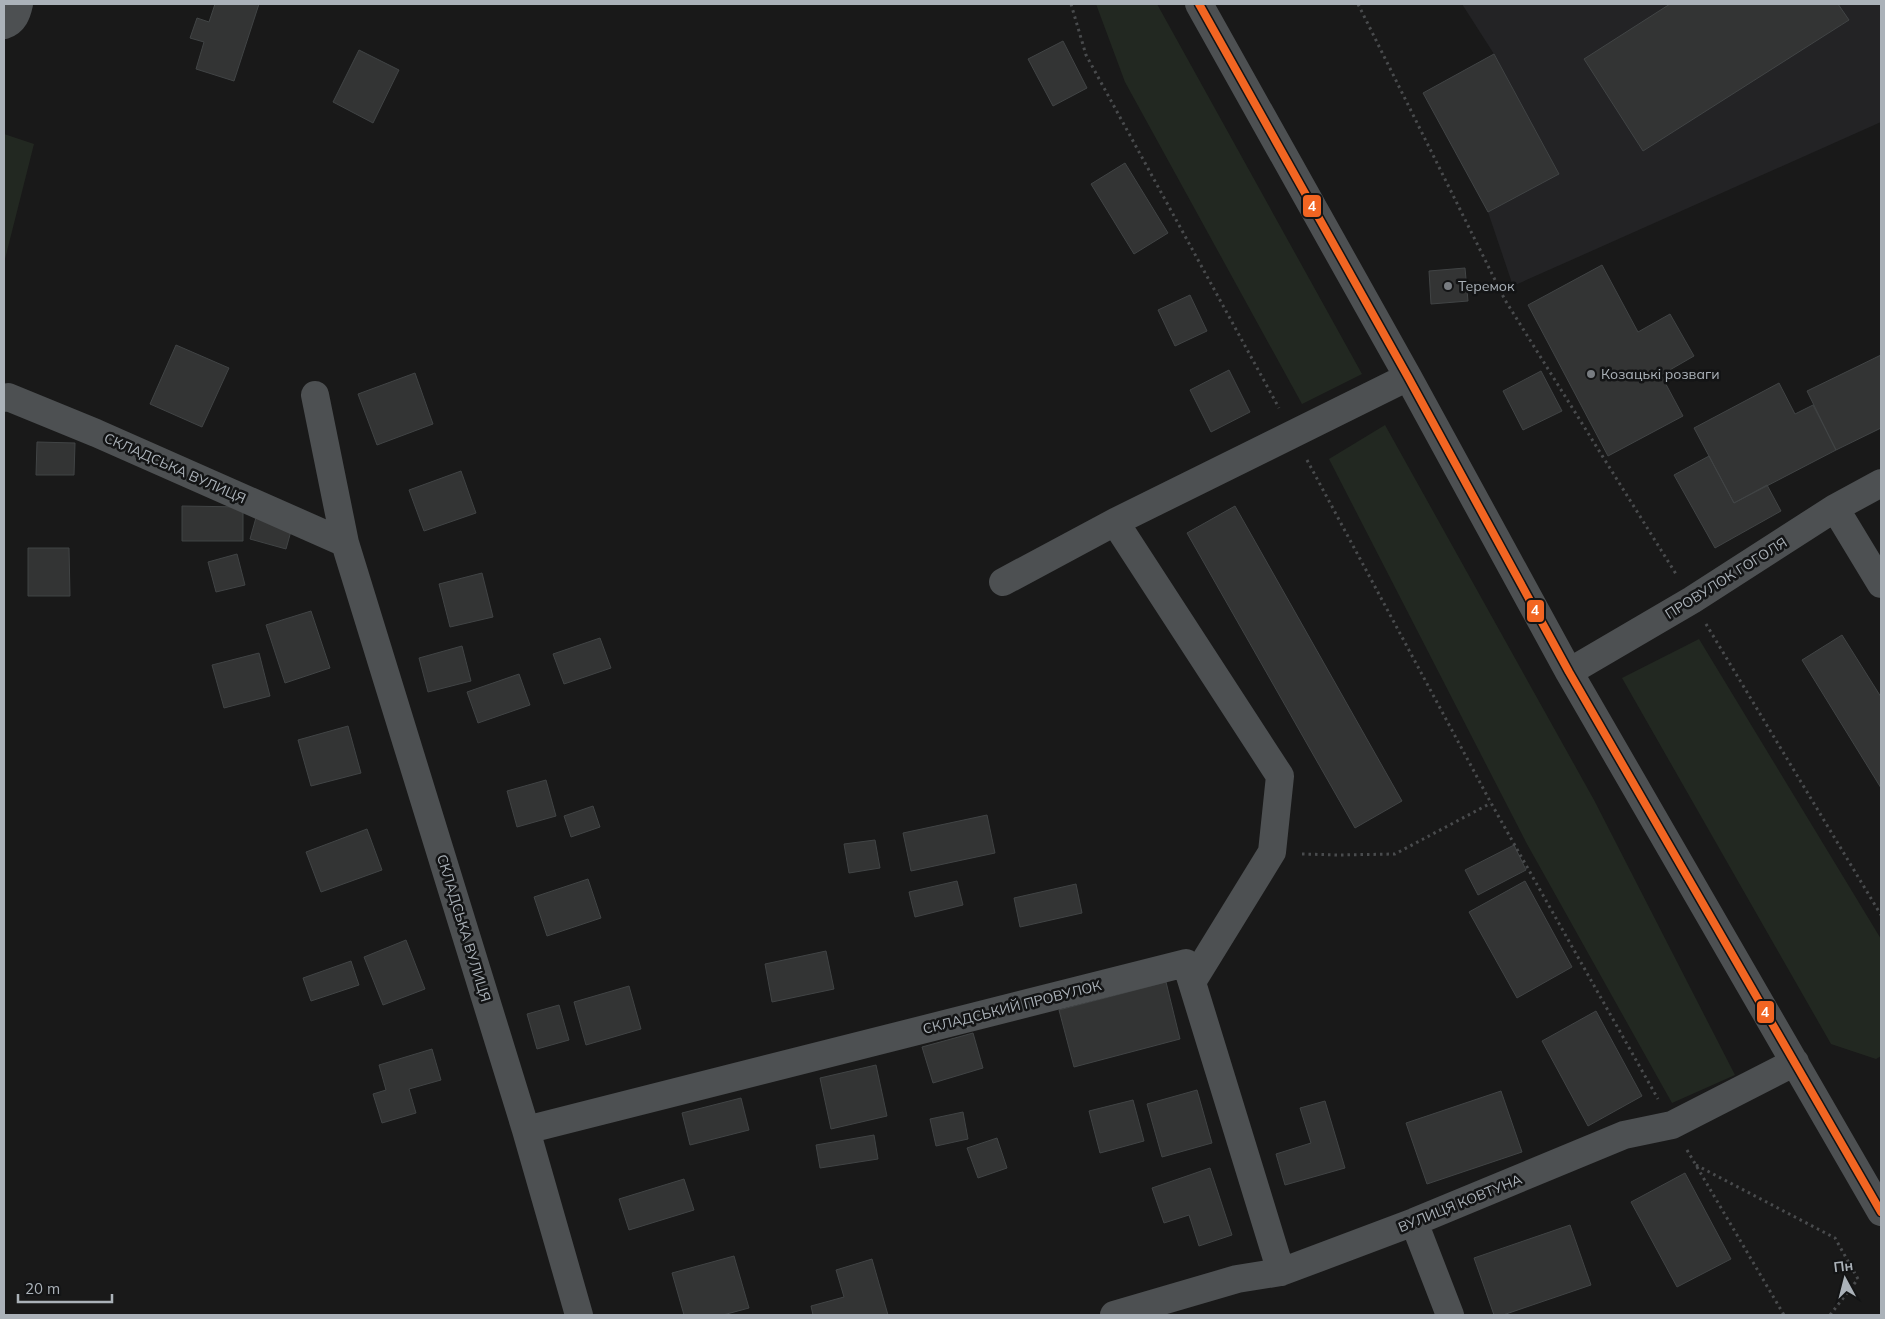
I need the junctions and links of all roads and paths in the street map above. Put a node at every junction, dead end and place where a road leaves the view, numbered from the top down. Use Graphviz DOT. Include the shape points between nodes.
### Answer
graph roads {
  1 [pos="20,4"];
  2 [pos="1071,4"];
  3 [pos="1199,4"];
  4 [pos="1358,4"];
  5 [pos="4,26"];
  6 [pos="1408,378"];
  7 [pos="315,395"];
  8 [pos="4,398"];
  9 [pos="1294,435"];
  10 [pos="1881,482"];
  11 [pos="1835,508"];
  12 [pos="1115,522"];
  13 [pos="345,543"];
  14 [pos="1004,582"];
  15 [pos="1881,584"];
  16 [pos="1692,600"];
  17 [pos="1569,672"];
  18 [pos="1491,803"];
  19 [pos="1272,852"];
  20 [pos="1881,915"];
  21 [pos="1192,982"];
  22 [pos="1795,1062"];
  23 [pos="1672,1125"];
  24 [pos="526,1130"];
  25 [pos="1696,1164"];
  26 [pos="1881,1212"];
  27 [pos="1414,1222"];
  28 [pos="1281,1272"];
  29 [pos="579,1315"];
  30 [pos="1114,1315"];
  31 [pos="1450,1315"];
  32 [pos="1784,1315"];
  33 [pos="1830,1315"];
  1 -- 5 [label="street" via="14,18"];
  2 -- 9 [label="path" via="1086,55"];
  3 -- 6 [label="street"];
  4 -- 16 [label="path" via="1505,300"];
  6 -- 9 [label="street"];
  6 -- 17 [label="street"];
  7 -- 13 [label="street, СКЛАДСЬКА ВУЛИЦЯ"];
  8 -- 13 [label="street, СКЛАДСЬКА ВУЛИЦЯ" via="96,433"];
  9 -- 12 [label="street"];
  9 -- 18 [label="path"];
  10 -- 11 [label="street, ПРОВУЛОК ГОГОЛЯ"];
  11 -- 15 [label="street"];
  11 -- 16 [label="street, ПРОВУЛОК ГОГОЛЯ"];
  12 -- 14 [label="street"];
  12 -- 19 [label="street" via="1280,776"];
  13 -- 24 [label="street, СКЛАДСЬКА ВУЛИЦЯ"];
  16 -- 17 [label="street, ПРОВУЛОК ГОГОЛЯ"];
  16 -- 20 [label="path"];
  17 -- 22 [label="street"];
  18 -- 19 [label="path" via="1395,854"];
  18 -- 23 [label="path"];
  19 -- 21 [label="street"];
  21 -- 24 [label="street, СКЛАДСЬКИЙ ПРОВУЛОК" via="1186,963"];
  21 -- 28 [label="street, СКЛАДСЬКИЙ ПРОВУЛОК"];
  22 -- 23 [label="street, ВУЛИЦЯ КОВТУНА"];
  22 -- 26 [label="street"];
  23 -- 25 [label="path"];
  23 -- 27 [label="street, ВУЛИЦЯ КОВТУНА" via="1624,1135"];
  24 -- 29 [label="street, СКЛАДСЬКА ВУЛИЦЯ"];
  25 -- 32 [label="path"];
  25 -- 33 [label="path" via="1835,1238 1858,1279"];
  27 -- 28 [label="street, ВУЛИЦЯ КОВТУНА"];
  27 -- 31 [label="street"];
  28 -- 30 [label="street, ВУЛИЦЯ КОВТУНА" via="1237,1279"];
}
